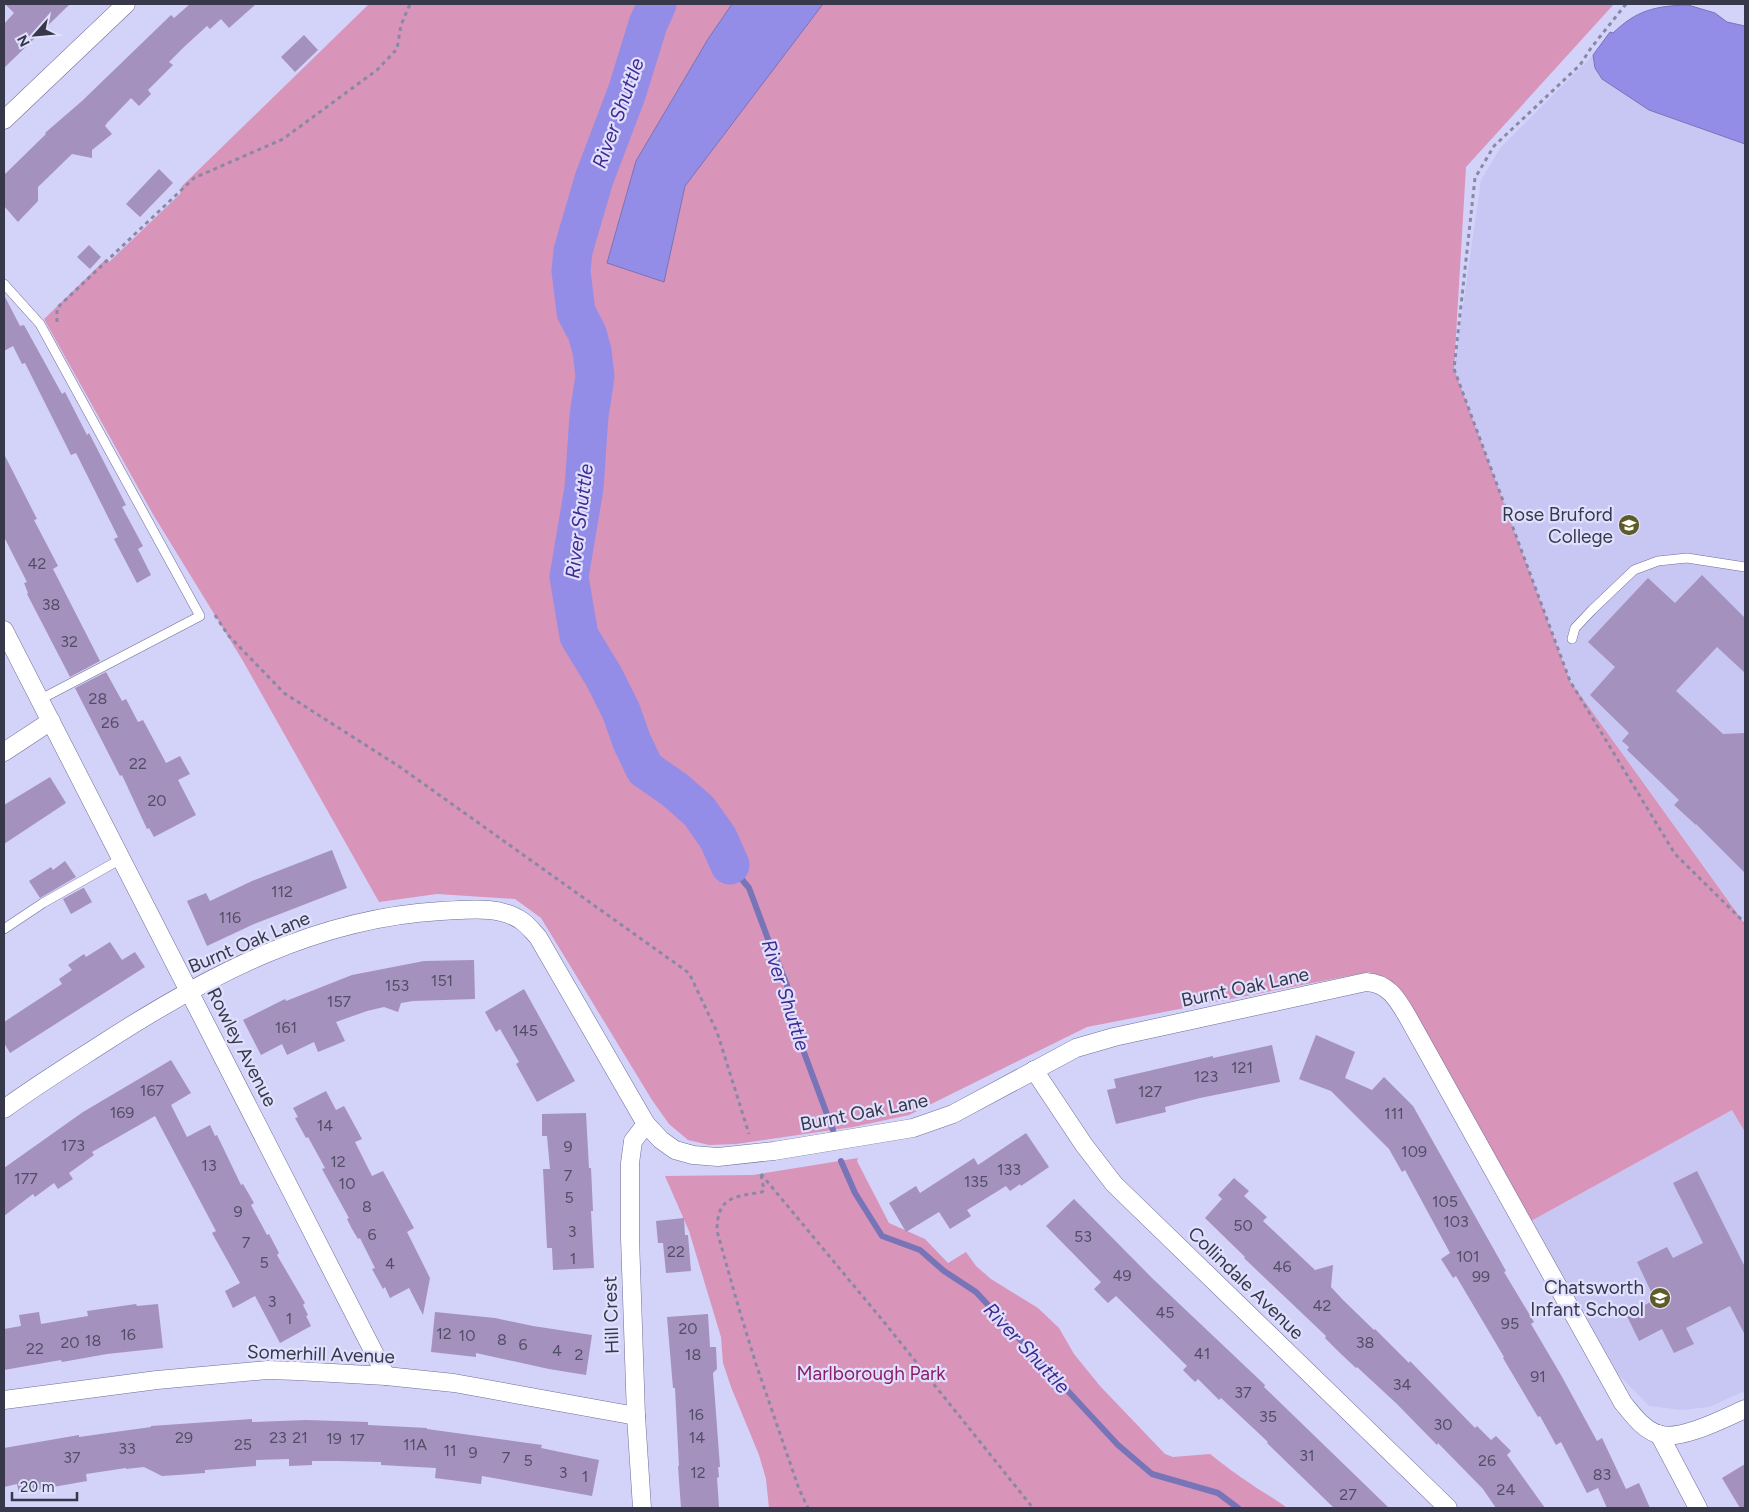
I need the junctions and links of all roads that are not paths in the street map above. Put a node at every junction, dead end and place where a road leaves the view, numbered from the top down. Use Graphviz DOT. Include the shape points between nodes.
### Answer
graph roads {
  1 [pos="126,4"];
  2 [pos="4,120"];
  3 [pos="4,284"];
  4 [pos="1745,567"];
  5 [pos="4,630"];
  6 [pos="1572,639"];
  7 [pos="39,700"];
  8 [pos="50,721"];
  9 [pos="4,752"];
  10 [pos="121,859"];
  11 [pos="4,928"];
  12 [pos="189,991"];
  13 [pos="1034,1070"];
  14 [pos="4,1109"];
  15 [pos="646,1124"];
  16 [pos="386,1376"];
  17 [pos="4,1400"];
  18 [pos="1745,1409"];
  19 [pos="636,1416"];
  20 [pos="1659,1434"];
  21 [pos="642,1508"];
  22 [pos="1448,1508"];
  23 [pos="1698,1508"];
  1 -- 2 [label="street"];
  3 -- 7 [label="lane" via="40,324 200,616"];
  4 -- 6 [label="lane" via="1687,558 1658,561 1634,570 1575,628"];
  5 -- 7 [label="street, Rowley Avenue"];
  7 -- 8 [label="street, Rowley Avenue"];
  8 -- 9 [label="street"];
  8 -- 10 [label="street, Rowley Avenue"];
  10 -- 11 [label="lane"];
  10 -- 12 [label="street, Rowley Avenue"];
  12 -- 14 [label="street, Burnt Oak Lane"];
  12 -- 15 [label="street, Burnt Oak Lane" via="286,944 375,920 469,910 512,915 524,921 538,937"];
  12 -- 16 [label="street, Rowley Avenue"];
  13 -- 15 [label="street, Burnt Oak Lane" via="953,1114 914,1128 742,1155 704,1156 675,1150"];
  13 -- 20 [label="street, Burnt Oak Lane" via="1076,1048 1114,1037 1366,982 1388,990 1440,1073 1610,1383 1638,1421"];
  13 -- 22 [label="street, Collindale Avenue" via="1114,1184"];
  15 -- 19 [label="street, Hill Crest" via="633,1141 630,1163"];
  16 -- 17 [label="street, Somerhill Avenue" via="268,1370 149,1381"];
  16 -- 19 [label="street, Somerhill Avenue" via="454,1383"];
  18 -- 20 [label="street" via="1698,1429 1669,1436"];
  19 -- 21 [label="street, Hill Crest"];
  20 -- 23 [label="street"];
}
